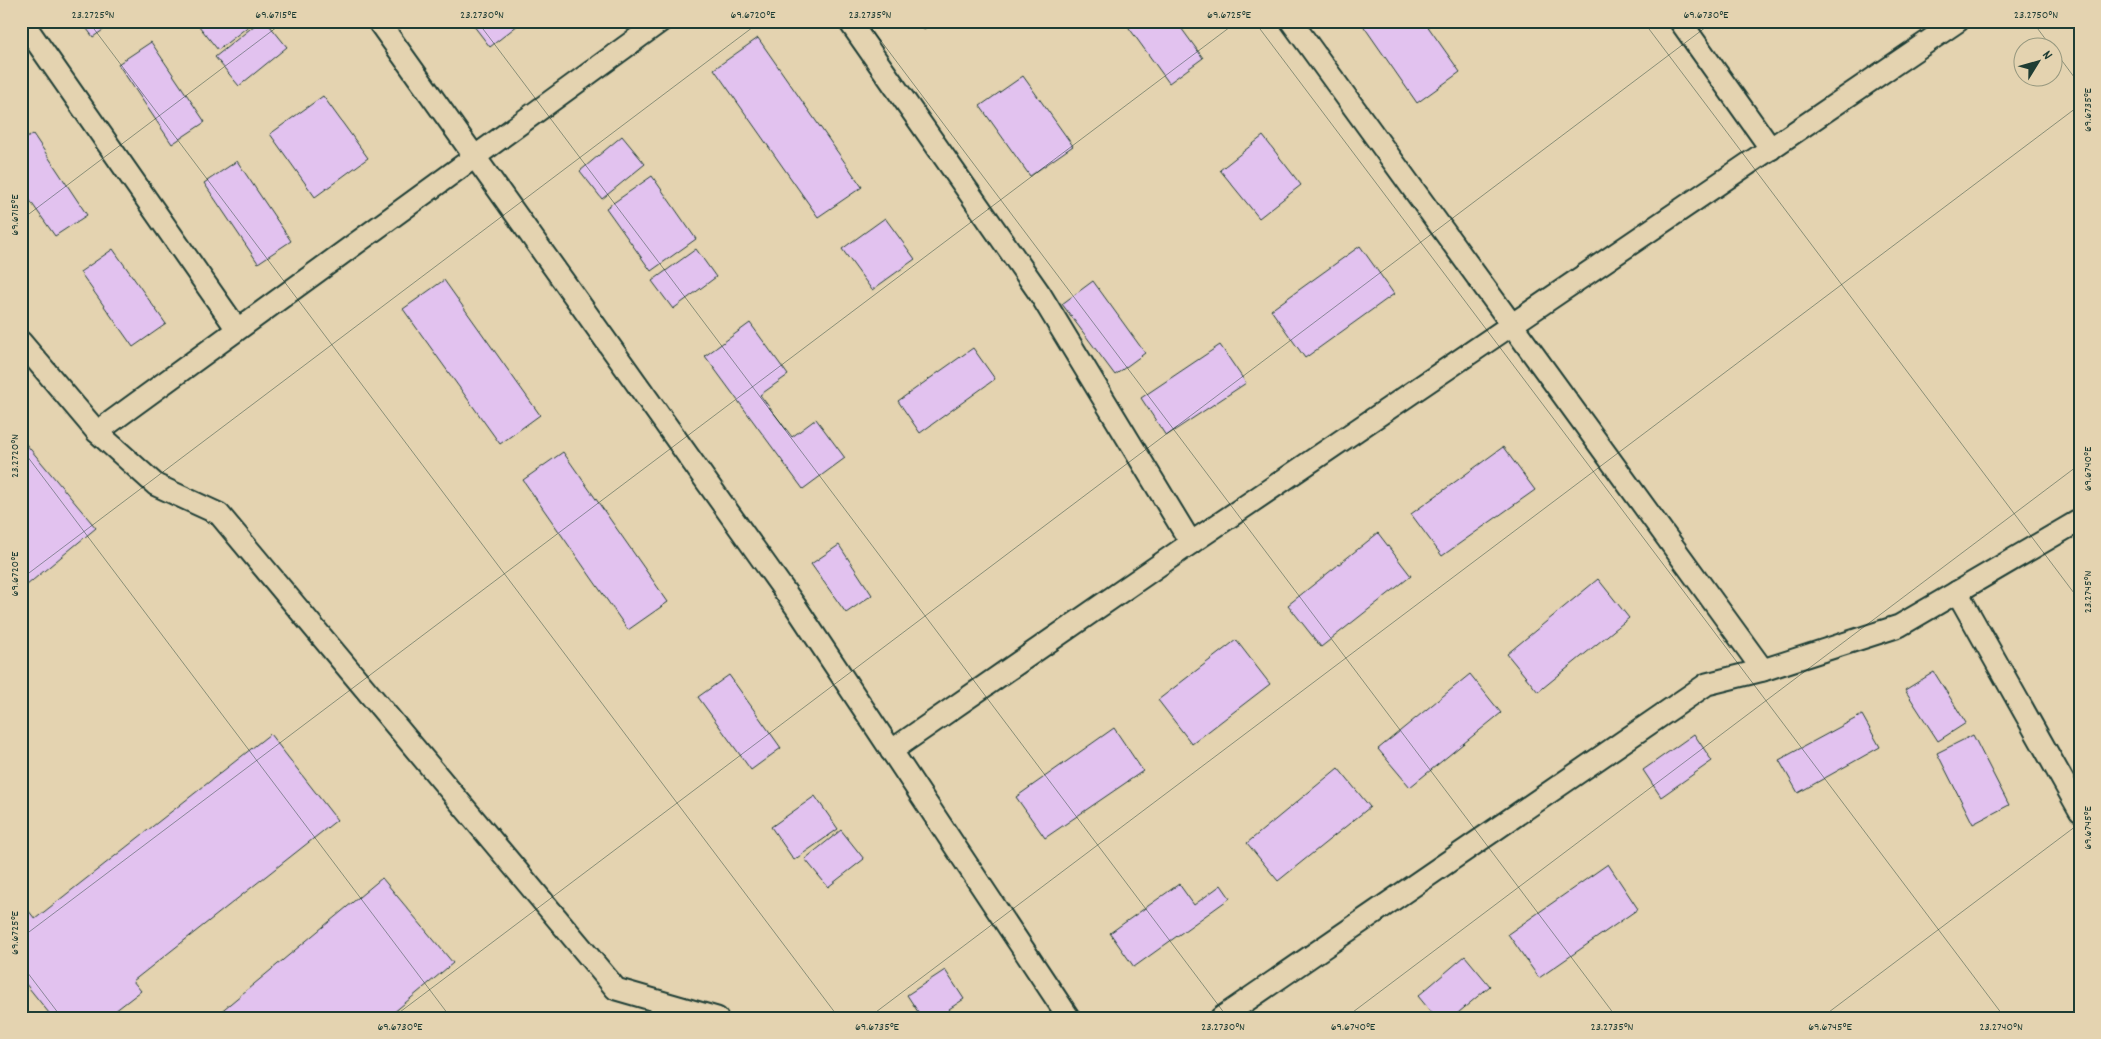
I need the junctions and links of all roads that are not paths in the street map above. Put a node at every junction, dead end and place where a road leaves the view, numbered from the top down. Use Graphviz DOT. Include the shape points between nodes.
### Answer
graph roads {
  1 [pos="22,21"];
  2 [pos="378,21"];
  3 [pos="661,21"];
  4 [pos="849,21"];
  5 [pos="1291,21"];
  6 [pos="1680,21"];
  7 [pos="1958,21"];
  8 [pos="1771,149"];
  9 [pos="474,156"];
  10 [pos="1513,325"];
  11 [pos="237,329"];
  12 [pos="21,342"];
  13 [pos="97,432"];
  14 [pos="2080,520"];
  15 [pos="1191,543"];
  16 [pos="1957,592"];
  17 [pos="1763,670"];
  18 [pos="891,750"];
  19 [pos="2080,811"];
  20 [pos="717,1018"];
  21 [pos="1069,1018"];
  22 [pos="1221,1018"];
  1 -- 11 [label="lane"];
  2 -- 9 [label="lane"];
  3 -- 9 [label="lane"];
  4 -- 15 [label="lane" via="1040,294"];
  5 -- 10 [label="lane"];
  6 -- 8 [label="lane"];
  7 -- 8 [label="lane"];
  8 -- 10 [label="lane"];
  9 -- 11 [label="lane"];
  9 -- 18 [label="lane" via="796,607"];
  10 -- 15 [label="lane"];
  10 -- 17 [label="lane"];
  11 -- 13 [label="lane"];
  12 -- 13 [label="lane"];
  13 -- 20 [label="lane" via="156,485 219,514 616,989"];
  14 -- 16 [label="lane"];
  15 -- 18 [label="lane"];
  16 -- 17 [label="lane" via="1899,626"];
  16 -- 19 [label="lane"];
  17 -- 22 [label="lane" via="1707,684"];
  18 -- 21 [label="lane"];
}
